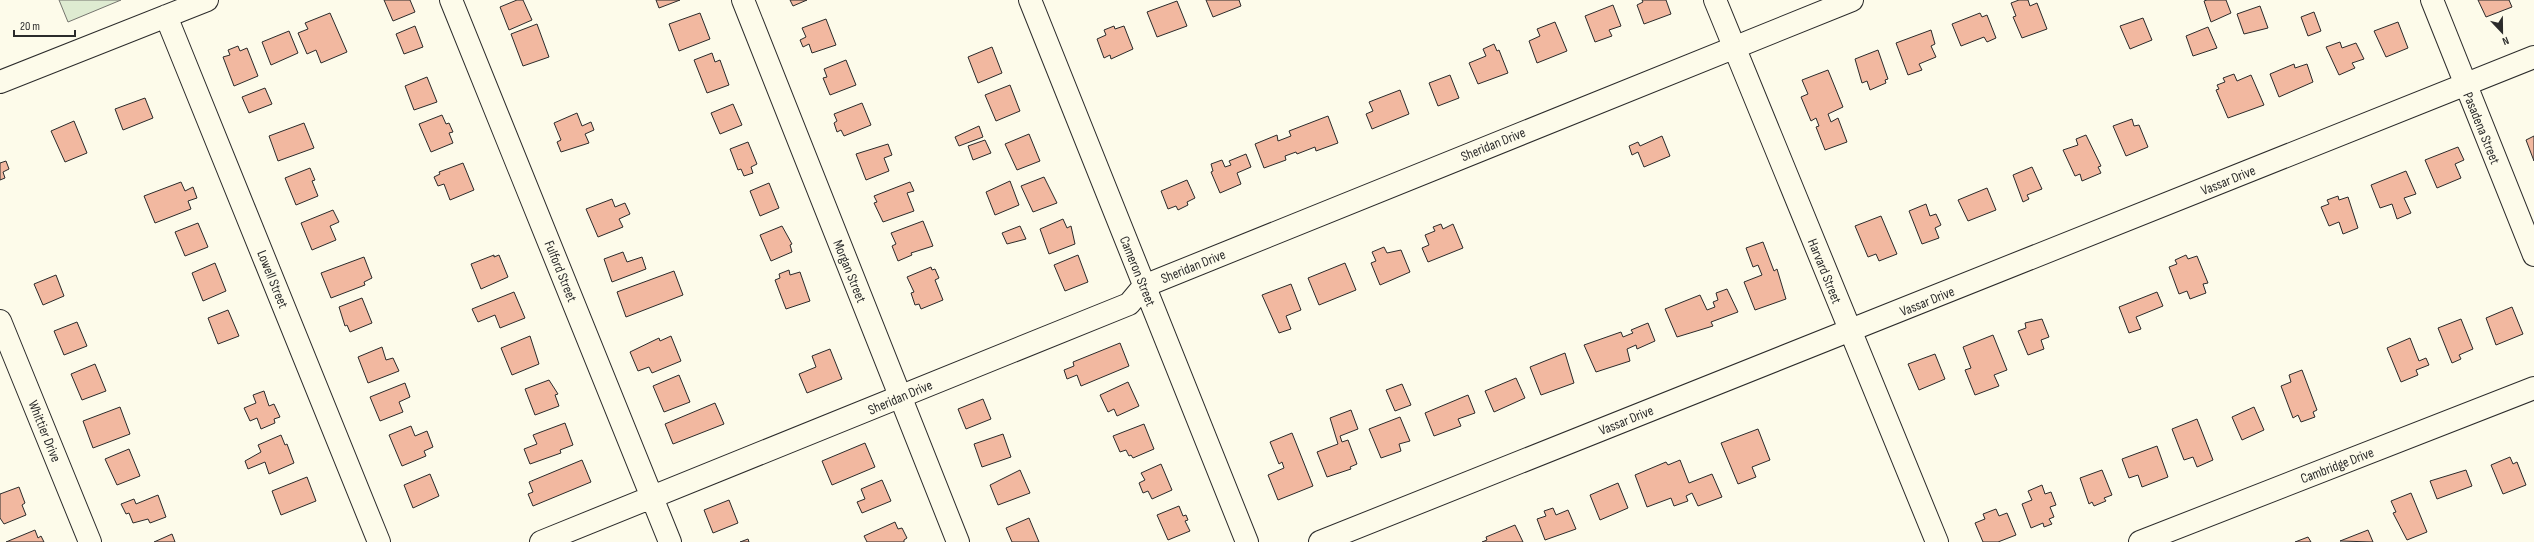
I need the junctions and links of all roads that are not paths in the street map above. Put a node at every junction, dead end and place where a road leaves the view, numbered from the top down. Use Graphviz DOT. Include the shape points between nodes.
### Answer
graph roads {
  1 [pos="206,0"];
  2 [pos="451,0"];
  3 [pos="743,0"];
  4 [pos="1030,0"];
  5 [pos="1715,0"];
  6 [pos="1852,0"];
  7 [pos="2432,0"];
  8 [pos="166,16"];
  9 [pos="1734,47"];
  10 [pos="2534,57"];
  11 [pos="0,82"];
  12 [pos="2465,85"];
  13 [pos="2534,255"];
  14 [pos="1144,286"];
  15 [pos="0,321"];
  16 [pos="1849,332"];
  17 [pos="2534,388"];
  18 [pos="900,396"];
  19 [pos="652,497"];
  20 [pos="90,542"];
  21 [pos="379,542"];
  22 [pos="541,542"];
  23 [pos="670,542"];
  24 [pos="958,542"];
  25 [pos="1247,542"];
  26 [pos="1320,542"];
  27 [pos="1937,542"];
  28 [pos="2140,542"];
  1 -- 8 [label="street"];
  2 -- 19 [label="street, Fulford Street"];
  3 -- 18 [label="street, Morgan Street"];
  4 -- 14 [label="street, Cameron Street"];
  5 -- 9 [label="street, Harvard Street"];
  6 -- 9 [label="street, Sheridan Drive"];
  7 -- 12 [label="street, Pasadena Street"];
  8 -- 11 [label="street"];
  8 -- 21 [label="street, Lowell Street"];
  9 -- 14 [label="street, Sheridan Drive"];
  9 -- 16 [label="street, Harvard Street"];
  10 -- 12 [label="street, Vassar Drive"];
  12 -- 13 [label="street, Pasadena Street"];
  12 -- 16 [label="street, Vassar Drive"];
  14 -- 18 [label="street, Sheridan Drive" via="1129,304"];
  14 -- 25 [label="street, Cameron Street"];
  15 -- 20 [label="street, Whittier Drive"];
  16 -- 26 [label="street, Vassar Drive"];
  16 -- 27 [label="street, Harvard Street"];
  17 -- 28 [label="street, Cambridge Drive"];
  18 -- 19 [label="street, Sheridan Drive"];
  18 -- 24 [label="street, Morgan Street"];
  19 -- 22 [label="street, Sheridan Drive"];
  19 -- 23 [label="street, Fulford Street"];
}
